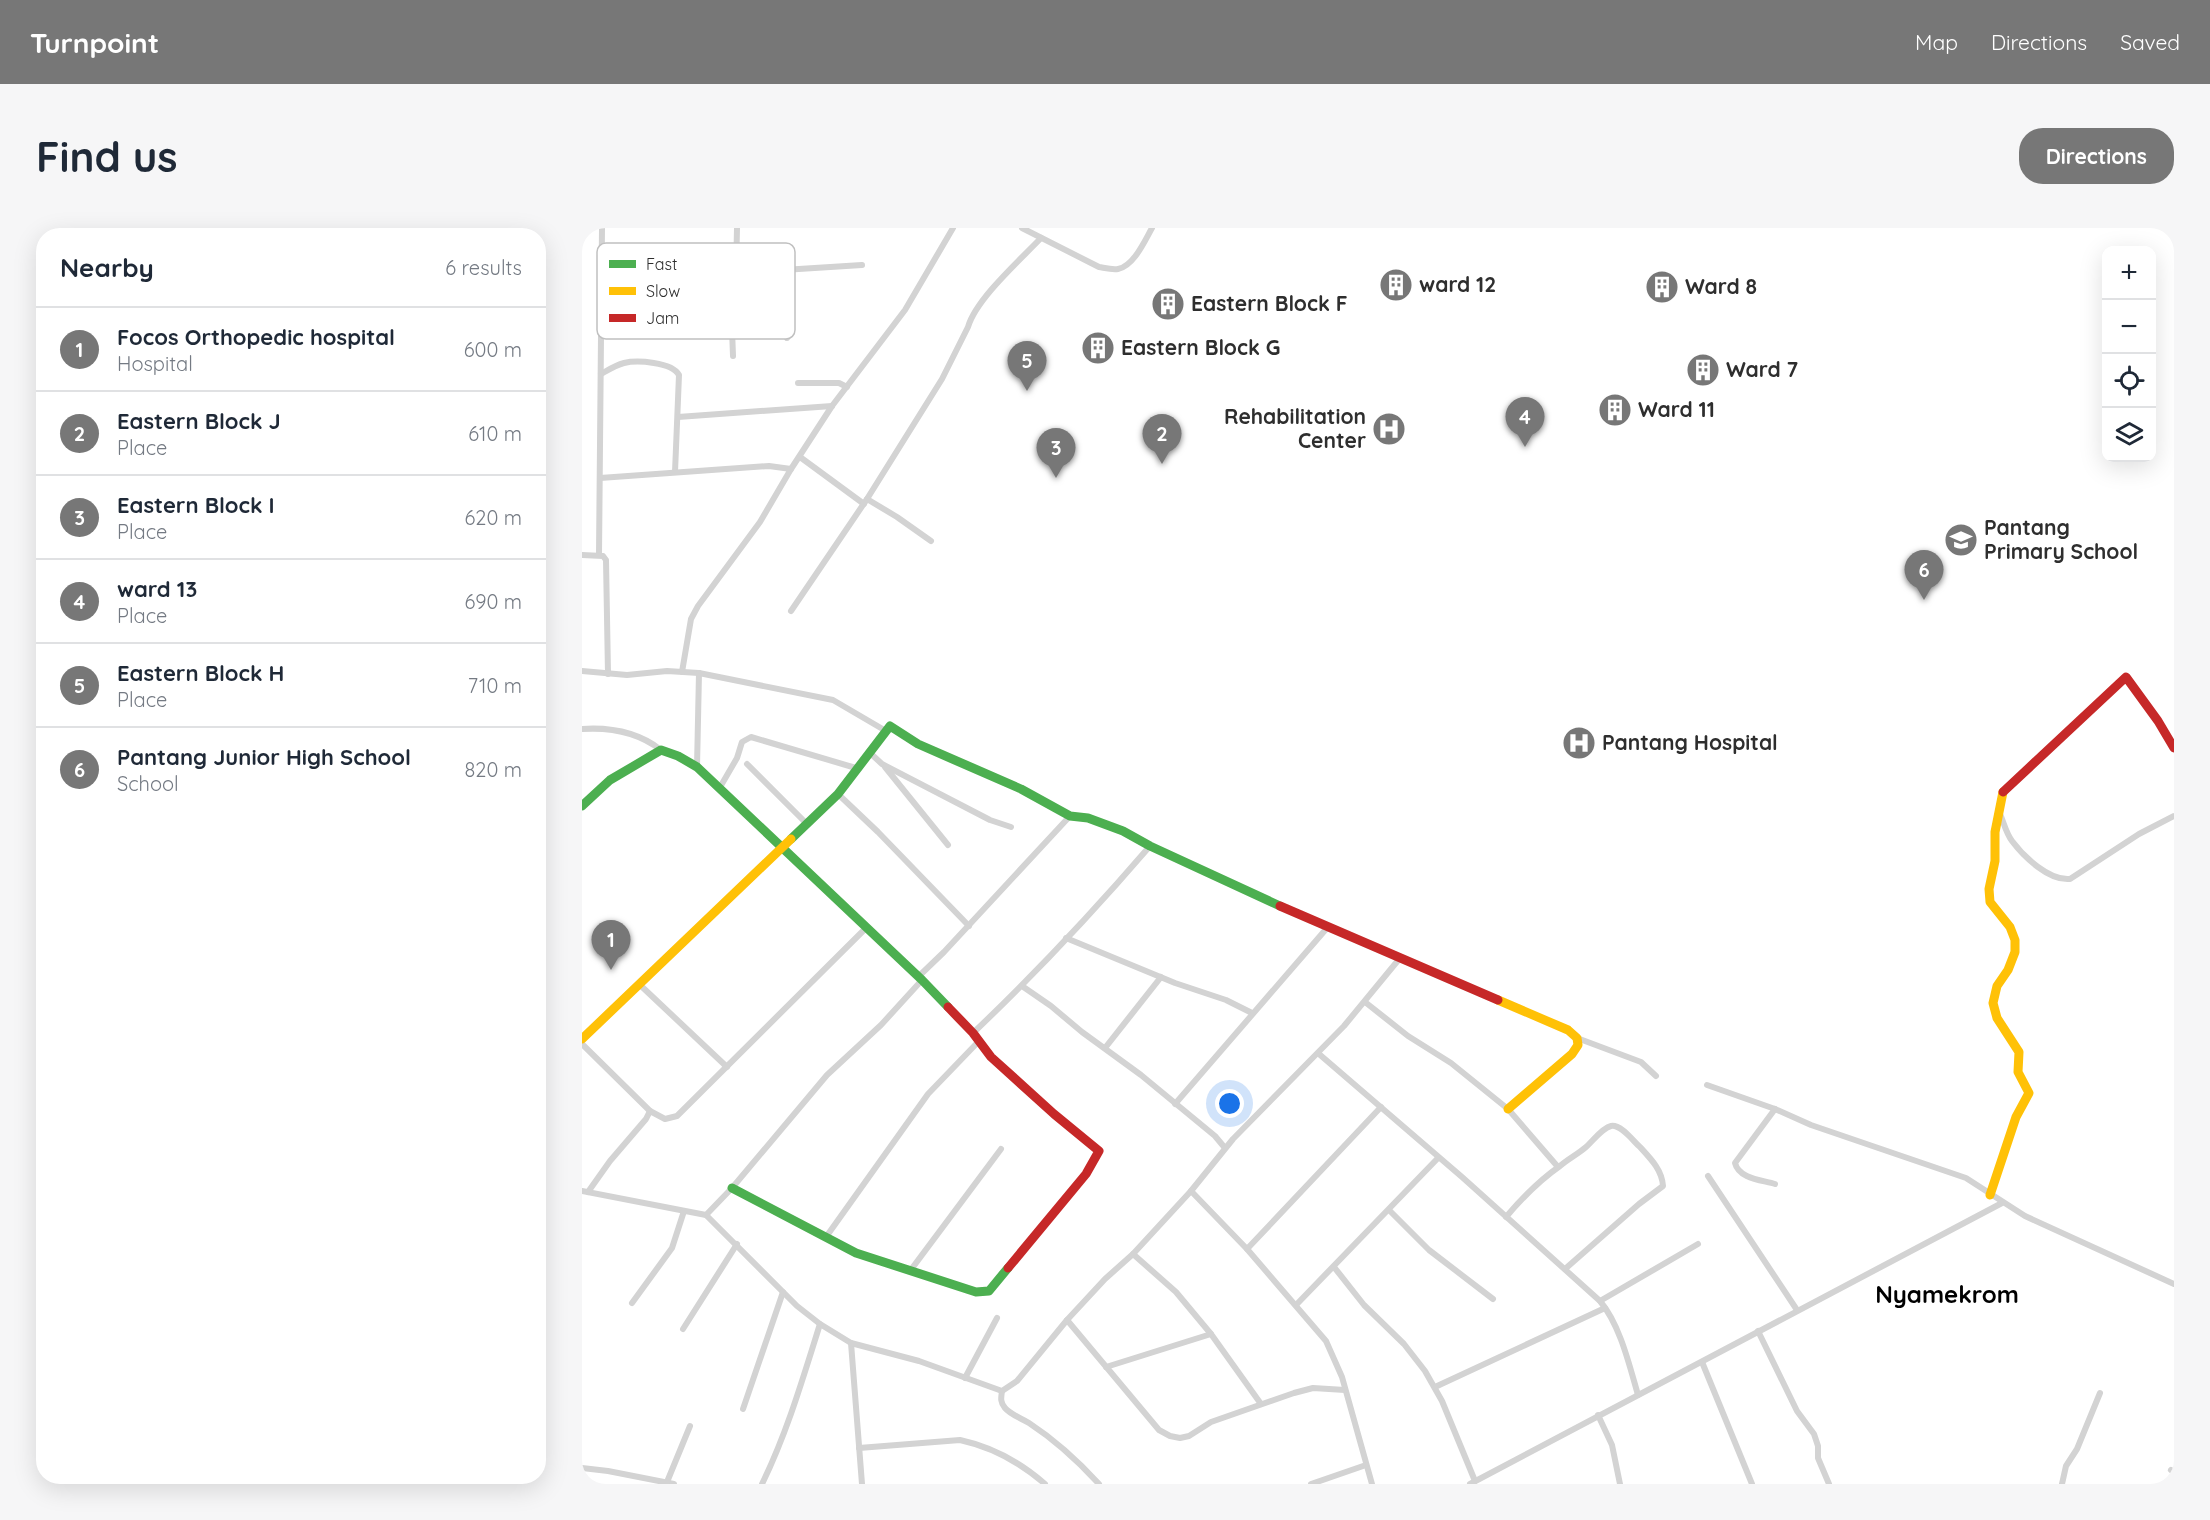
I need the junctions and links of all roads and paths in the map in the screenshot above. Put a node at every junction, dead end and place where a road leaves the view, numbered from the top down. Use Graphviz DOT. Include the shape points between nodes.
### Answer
graph roads {
  1 [pos="737,228"];
  2 [pos="953,228"];
  3 [pos="1022,228"];
  4 [pos="1152,228"];
  5 [pos="1030,230"];
  6 [pos="1041,237"];
  7 [pos="736,243"];
  8 [pos="862,265"];
  9 [pos="795,269"];
  10 [pos="601,339"];
  11 [pos="733,339"];
  12 [pos="733,356"];
  13 [pos="601,374"];
  14 [pos="798,384"];
  15 [pos="847,387"];
  16 [pos="832,406"];
  17 [pos="678,417"];
  18 [pos="800,457"];
  19 [pos="791,468"];
  20 [pos="675,472"];
  21 [pos="600,478"];
  22 [pos="865,502"];
  23 [pos="930,541"];
  24 [pos="582,555"];
  25 [pos="599,555"];
  26 [pos="791,611"];
  27 [pos="582,671"];
  28 [pos="682,672"];
  29 [pos="699,673"];
  30 [pos="608,674"];
  31 [pos="582,729"];
  32 [pos="886,731"];
  33 [pos="2174,748"];
  34 [pos="662,750"];
  35 [pos="869,752"];
  36 [pos="747,764"];
  37 [pos="882,764"];
  38 [pos="697,767"];
  39 [pos="856,768"];
  40 [pos="719,789"];
  41 [pos="838,794"];
  42 [pos="582,806"];
  43 [pos="2000,814"];
  44 [pos="1070,816"];
  45 [pos="2174,816"];
  46 [pos="807,824"];
  47 [pos="1011,827"];
  48 [pos="948,845"];
  49 [pos="1150,846"];
  50 [pos="781,848"];
  51 [pos="969,926"];
  52 [pos="866,927"];
  53 [pos="1327,928"];
  54 [pos="1066,938"];
  55 [pos="1400,958"];
  56 [pos="1161,977"];
  57 [pos="920,979"];
  58 [pos="639,984"];
  59 [pos="1022,986"];
  60 [pos="1365,1002"];
  61 [pos="1252,1013"];
  62 [pos="976,1037"];
  63 [pos="1577,1038"];
  64 [pos="582,1039"];
  65 [pos="582,1044"];
  66 [pos="1105,1048"];
  67 [pos="1319,1054"];
  68 [pos="727,1067"];
  69 [pos="1656,1076"];
  70 [pos="1707,1085"];
  71 [pos="1175,1104"];
  72 [pos="1381,1107"];
  73 [pos="1508,1109"];
  74 [pos="1775,1109"];
  75 [pos="650,1111"];
  76 [pos="1226,1148"];
  77 [pos="1001,1149"];
  78 [pos="1438,1158"];
  79 [pos="1558,1167"];
  80 [pos="1708,1176"];
  81 [pos="1775,1184"];
  82 [pos="732,1188"];
  83 [pos="585,1191"];
  84 [pos="1191,1191"];
  85 [pos="1990,1195"];
  86 [pos="2002,1203"];
  87 [pos="1389,1210"];
  88 [pos="684,1211"];
  89 [pos="706,1215"];
  90 [pos="1506,1217"];
  91 [pos="826,1237"];
  92 [pos="737,1244"];
  93 [pos="1698,1244"];
  94 [pos="1247,1249"];
  95 [pos="1133,1254"];
  96 [pos="1334,1267"];
  97 [pos="1565,1269"];
  98 [pos="910,1271"];
  99 [pos="2174,1284"];
  100 [pos="783,1292"];
  101 [pos="1493,1299"];
  102 [pos="1600,1301"];
  103 [pos="632,1303"];
  104 [pos="1296,1305"];
  105 [pos="1605,1308"];
  106 [pos="1797,1310"];
  107 [pos="998,1318"];
  108 [pos="1067,1320"];
  109 [pos="820,1324"];
  110 [pos="683,1329"];
  111 [pos="1758,1331"];
  112 [pos="1211,1334"];
  113 [pos="851,1343"];
  114 [pos="1702,1362"];
  115 [pos="1106,1367"];
  116 [pos="965,1378"];
  117 [pos="1435,1387"];
  118 [pos="1345,1389"];
  119 [pos="1002,1390"];
  120 [pos="2100,1393"];
  121 [pos="1638,1395"];
  122 [pos="1261,1404"];
  123 [pos="743,1408"];
  124 [pos="1598,1415"];
  125 [pos="690,1426"];
  126 [pos="859,1448"];
  127 [pos="1366,1465"];
  128 [pos="582,1468"];
  129 [pos="670,1483"];
  130 [pos="1472,1483"];
  131 [pos="762,1484"];
  132 [pos="862,1484"];
  133 [pos="1046,1484"];
  134 [pos="1099,1484"];
  135 [pos="1311,1484"];
  136 [pos="1372,1484"];
  137 [pos="1620,1484"];
  138 [pos="1752,1484"];
  139 [pos="1829,1484"];
  140 [pos="2062,1484"];
  1 -- 7 [label="street"];
  2 -- 15 [label="street" via="905,310"];
  3 -- 5 [label="street"];
  4 -- 6 [label="street" via="1130,263 1121,269 1099,267"];
  5 -- 6 [label="street"];
  6 -- 22 [label="street" via="980,304 942,379"];
  8 -- 9 [label="street"];
  10 -- 13 [label="street"];
  11 -- 12 [label="street"];
  13 -- 17 [label="street" via="628,362 673,367 679,375"];
  13 -- 21 [label="street"];
  14 -- 15 [label="street" via="839,383"];
  15 -- 16 [label="street"];
  16 -- 17 [label="street"];
  16 -- 18 [label="street"];
  17 -- 20 [label="street"];
  18 -- 19 [label="street"];
  18 -- 22 [label="street"];
  19 -- 20 [label="street"];
  19 -- 28 [label="street" via="760,522 691,618"];
  20 -- 21 [label="street"];
  21 -- 25 [label="street"];
  22 -- 23 [label="street" via="897,517"];
  22 -- 26 [label="street"];
  24 -- 25 [label="street"];
  25 -- 30 [label="street" via="606,560"];
  27 -- 30 [label="street"];
  28 -- 29 [label="street"];
  28 -- 30 [label="street"];
  29 -- 32 [label="street" via="833,700"];
  29 -- 38 [label="street"];
  31 -- 34 [label="street" via="640,736"];
  32 -- 35 [label="street"];
  32 -- 44 [label="street" via="890,726 925,748 1021,789"];
  33 -- 43 [label="street" via="2126,677 2001,794"];
  34 -- 38 [label="street"];
  34 -- 42 [label="street" via="610,780"];
  35 -- 37 [label="street"];
  35 -- 39 [label="street"];
  36 -- 46 [label="street"];
  37 -- 47 [label="street"];
  37 -- 48 [label="street"];
  38 -- 40 [label="street"];
  39 -- 40 [label="street" via="751,737 742,742"];
  39 -- 41 [label="street"];
  40 -- 50 [label="street"];
  41 -- 46 [label="street"];
  41 -- 51 [label="street"];
  43 -- 45 [label="street" via="2012,841 2043,871 2061,880 2070,879"];
  43 -- 85 [label="street" via="1990,902 2010,927 2015,952 1997,986 1993,1003 1997,1018 2019,1052 2018,1072 2029,1093 2016,1118"];
  44 -- 49 [label="street" via="1123,831"];
  44 -- 51 [label="street"];
  46 -- 50 [label="street"];
  49 -- 53 [label="street"];
  49 -- 54 [label="street"];
  50 -- 52 [label="street"];
  50 -- 58 [label="street"];
  51 -- 57 [label="street"];
  52 -- 57 [label="street"];
  52 -- 68 [label="street"];
  53 -- 55 [label="street"];
  53 -- 61 [label="street"];
  54 -- 56 [label="street"];
  54 -- 59 [label="street"];
  55 -- 60 [label="street"];
  55 -- 63 [label="street" via="1568,1030"];
  56 -- 61 [label="street"];
  56 -- 66 [label="street"];
  57 -- 62 [label="street"];
  57 -- 82 [label="street" via="881,1025 826,1075"];
  58 -- 64 [label="street"];
  58 -- 68 [label="street"];
  59 -- 62 [label="street"];
  59 -- 66 [label="street"];
  60 -- 67 [label="street"];
  60 -- 73 [label="street"];
  61 -- 71 [label="street"];
  62 -- 91 [label="street" via="928,1094"];
  62 -- 98 [label="street" via="991,1057 1099,1154 989,1291 963,1289"];
  63 -- 69 [label="street" via="1641,1062"];
  63 -- 73 [label="street" via="1578,1045 1572,1054"];
  65 -- 75 [label="street"];
  66 -- 71 [label="street"];
  67 -- 72 [label="street"];
  67 -- 76 [label="street"];
  68 -- 75 [label="street" via="677,1116 665,1119"];
  70 -- 74 [label="street"];
  71 -- 76 [label="street"];
  72 -- 78 [label="street"];
  72 -- 94 [label="street"];
  73 -- 79 [label="street"];
  74 -- 81 [label="street" via="1735,1163 1743,1175"];
  74 -- 85 [label="street" via="1966,1179"];
  75 -- 83 [label="street"];
  76 -- 84 [label="street"];
  77 -- 98 [label="street"];
  78 -- 87 [label="street"];
  78 -- 90 [label="street"];
  79 -- 90 [label="street"];
  79 -- 97 [label="street" via="1616,1126 1663,1176 1659,1190"];
  80 -- 106 [label="street"];
  82 -- 89 [label="street"];
  82 -- 91 [label="street"];
  83 -- 88 [label="street"];
  84 -- 94 [label="street"];
  84 -- 95 [label="street"];
  85 -- 86 [label="street"];
  86 -- 99 [label="street"];
  86 -- 106 [label="street"];
  87 -- 96 [label="street"];
  87 -- 101 [label="street" via="1429,1250"];
  88 -- 89 [label="street"];
  88 -- 103 [label="street" via="672,1248"];
  89 -- 92 [label="street"];
  90 -- 97 [label="street"];
  91 -- 98 [label="street" via="856,1253"];
  92 -- 100 [label="street"];
  92 -- 110 [label="street"];
  93 -- 102 [label="street"];
  94 -- 104 [label="street"];
  95 -- 108 [label="street"];
  95 -- 112 [label="street" via="1176,1292"];
  96 -- 104 [label="street"];
  96 -- 117 [label="street" via="1364,1305 1404,1344"];
  97 -- 102 [label="street"];
  100 -- 109 [label="street"];
  100 -- 123 [label="street"];
  102 -- 105 [label="street"];
  104 -- 118 [label="street" via="1326,1341"];
  105 -- 117 [label="street"];
  105 -- 121 [label="street" via="1627,1357"];
  106 -- 111 [label="street"];
  107 -- 116 [label="street"];
  108 -- 115 [label="street"];
  108 -- 119 [label="street" via="1017,1381"];
  109 -- 113 [label="street"];
  109 -- 131 [label="street" via="791,1413"];
  111 -- 114 [label="street"];
  111 -- 139 [label="street" via="1797,1410 1814,1434 1818,1458"];
  112 -- 115 [label="street"];
  112 -- 122 [label="street"];
  113 -- 116 [label="street"];
  113 -- 126 [label="street"];
  114 -- 121 [label="street"];
  114 -- 138 [label="street"];
  115 -- 122 [label="street" via="1160,1430 1170,1436 1189,1436 1211,1422"];
  116 -- 119 [label="street"];
  117 -- 130 [label="street"];
  118 -- 122 [label="street" via="1313,1388"];
  118 -- 127 [label="street"];
  119 -- 134 [label="street" via="1003,1407 1069,1453"];
  120 -- 140 [label="street" via="2066,1466"];
  121 -- 124 [label="street"];
  124 -- 130 [label="street"];
  124 -- 137 [label="street" via="1612,1445"];
  125 -- 129 [label="street"];
  126 -- 132 [label="street"];
  126 -- 133 [label="street" via="960,1440 976,1443 1007,1457"];
  127 -- 135 [label="street"];
  127 -- 136 [label="street"];
  128 -- 129 [label="street"];
}
